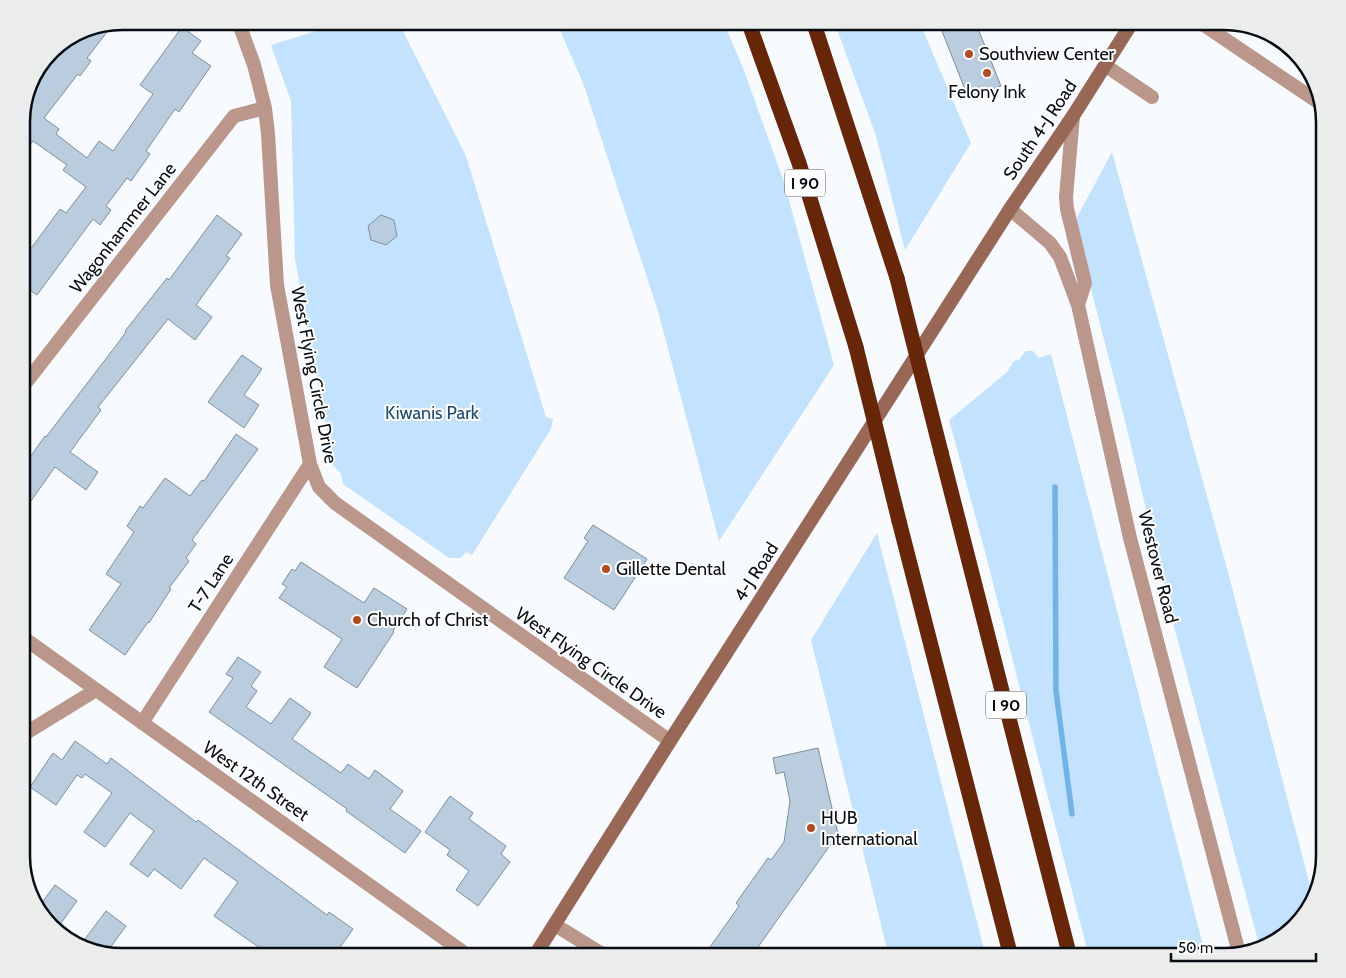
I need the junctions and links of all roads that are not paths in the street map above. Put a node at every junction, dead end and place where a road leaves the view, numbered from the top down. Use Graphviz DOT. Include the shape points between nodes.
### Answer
graph roads {
  1 [pos="241,30"];
  2 [pos="751,30"];
  3 [pos="816,30"];
  4 [pos="1128,30"];
  5 [pos="1211,30"];
  6 [pos="1106,66"];
  7 [pos="1152,97"];
  8 [pos="1313,99"];
  9 [pos="265,108"];
  10 [pos="1073,116"];
  11 [pos="1010,209"];
  12 [pos="1078,305"];
  13 [pos="30,379"];
  14 [pos="310,464"];
  15 [pos="30,642"];
  16 [pos="96,690"];
  17 [pos="142,723"];
  18 [pos="30,731"];
  19 [pos="670,741"];
  20 [pos="555,925"];
  21 [pos="1237,947"];
  22 [pos="457,948"];
  23 [pos="540,948"];
  24 [pos="592,948"];
  25 [pos="1009,948"];
  26 [pos="1068,948"];
  1 -- 9 [label="street, West Flying Circle Drive"];
  2 -- 25 [label="highway, I 90, bridge" via="799,163 856,347"];
  3 -- 26 [label="highway, I 90, bridge" via="896,278"];
  4 -- 6 [label="main road, South 4-J Road"];
  5 -- 8 [label="street"];
  6 -- 7 [label="street"];
  6 -- 10 [label="main road, South 4-J Road"];
  9 -- 13 [label="street, Wagonhammer Lane" via="234,116"];
  9 -- 14 [label="street, West Flying Circle Drive" via="277,285"];
  10 -- 11 [label="main road, South 4-J Road"];
  10 -- 12 [label="street" via="1066,197 1085,283"];
  11 -- 12 [label="street, Westover Road" via="1050,243 1060,257"];
  11 -- 19 [label="main road, 4-J Road"];
  12 -- 21 [label="street, Westover Road" via="1130,538"];
  14 -- 17 [label="street, T-7 Lane"];
  14 -- 19 [label="street, West Flying Circle Drive" via="319,487 334,503"];
  15 -- 16 [label="street, West 12th Street"];
  16 -- 17 [label="street, West 12th Street"];
  16 -- 18 [label="street"];
  17 -- 22 [label="street, West 12th Street"];
  19 -- 20 [label="main road, 4-J Road"];
  20 -- 23 [label="main road, 4-J Road"];
  20 -- 24 [label="street"];
}
